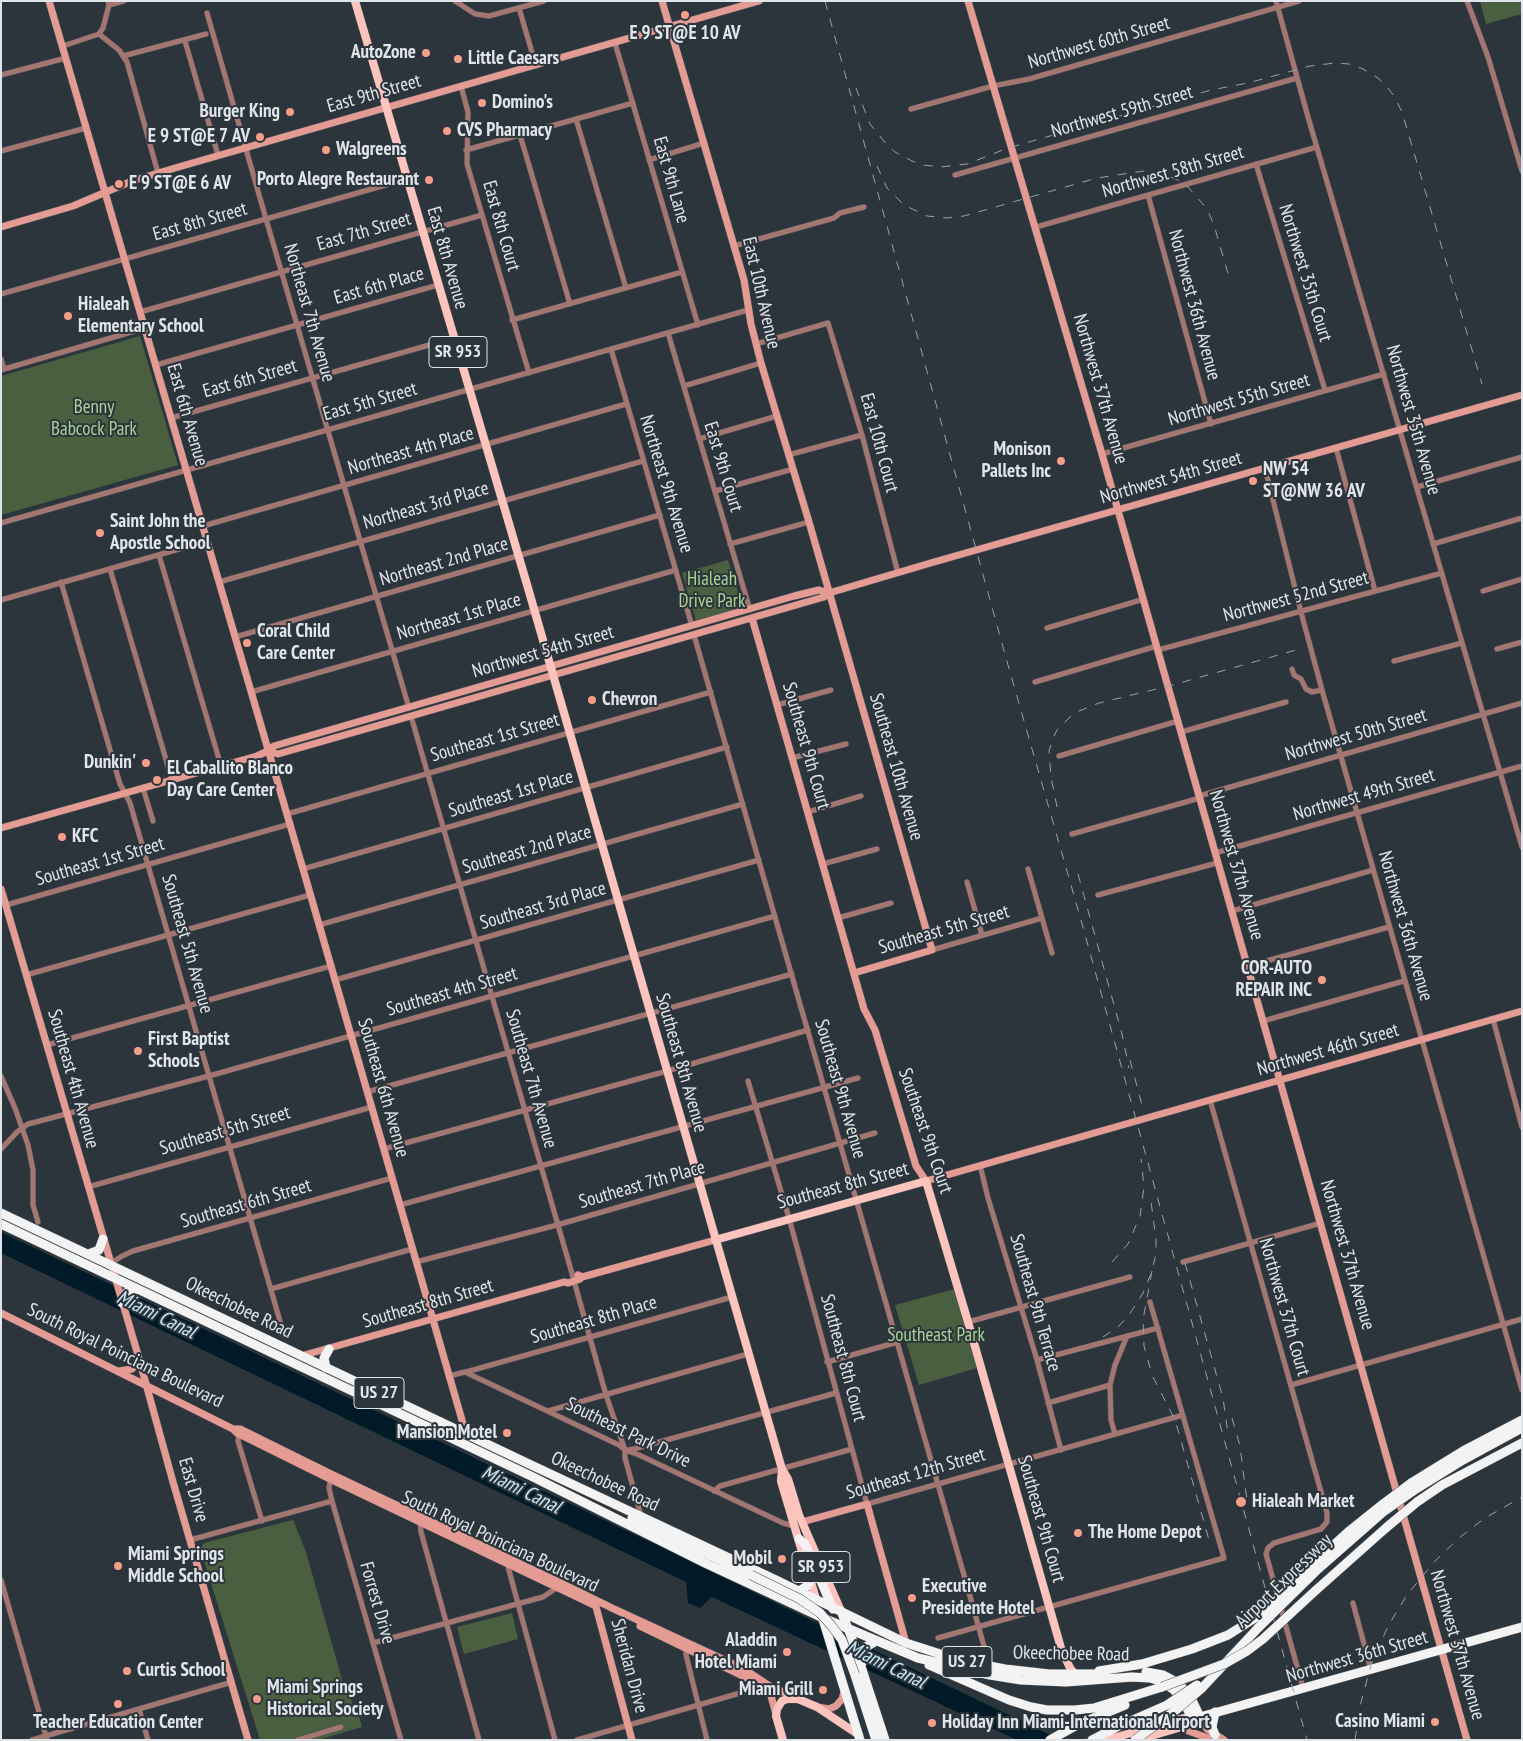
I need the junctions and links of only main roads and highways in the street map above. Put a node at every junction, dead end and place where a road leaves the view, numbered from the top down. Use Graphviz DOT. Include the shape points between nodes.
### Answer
graph roads {
  1 [pos="355,1"];
  2 [pos="550,667"];
  3 [pos="926,1181"];
  4 [pos="1,1213"];
  5 [pos="1,1224"];
  6 [pos="103,1239"];
  7 [pos="716,1240"];
  8 [pos="89,1254"];
  9 [pos="133,1290"];
  10 [pos="122,1303"];
  11 [pos="329,1348"];
  12 [pos="276,1356"];
  13 [pos="301,1356"];
  14 [pos="326,1368"];
  15 [pos="1522,1420"];
  16 [pos="1522,1428"];
  17 [pos="1522,1443"];
  18 [pos="782,1469"];
  19 [pos="551,1475"];
  20 [pos="1412,1487"];
  21 [pos="798,1540"];
  22 [pos="1317,1565"];
  23 [pos="811,1580"];
  24 [pos="800,1591"];
  25 [pos="816,1599"];
  26 [pos="836,1609"];
  27 [pos="825,1622"];
  28 [pos="1522,1627"];
  29 [pos="848,1629"];
  30 [pos="876,1641"];
  31 [pos="1064,1656"];
  32 [pos="918,1658"];
  33 [pos="860,1671"];
  34 [pos="1089,1673"];
  35 [pos="1060,1674"];
  36 [pos="1075,1674"];
  37 [pos="1042,1682"];
  38 [pos="1200,1686"];
  39 [pos="1127,1701"];
  40 [pos="1216,1712"];
  41 [pos="1196,1719"];
  42 [pos="884,1736"];
  43 [pos="859,1737"];
  44 [pos="1211,1737"];
  45 [pos="1054,1738"];
  46 [pos="783,1740"];
  47 [pos="876,1740"];
  48 [pos="891,1740"];
  49 [pos="1092,1740"];
  50 [pos="1106,1740"];
  51 [pos="1136,1740"];
  1 -- 2 [label="main road, East 8th Avenue / SR 953"];
  2 -- 7 [label="main road, Southeast 8th Avenue / SR 953"];
  3 -- 7 [label="main road, Southeast 8th Street"];
  3 -- 31 [label="main road, Southeast 9th Court"];
  4 -- 8 [label="highway, Okeechobee Road / US 27"];
  5 -- 9 [label="highway, Okeechobee Road / US 27"];
  6 -- 8 [label="highway" via="99,1250"];
  7 -- 18 [label="main road, Southeast 8th Avenue / SR 953"];
  8 -- 13 [label="highway, Okeechobee Road / US 27"];
  9 -- 10 [label="highway" via="125,1294"];
  9 -- 12 [label="highway, Okeechobee Road / US 27"];
  11 -- 14 [label="highway" via="324,1358"];
  12 -- 13 [label="highway"];
  12 -- 27 [label="highway, Okeechobee Road / US 27" via="531,1476"];
  13 -- 14 [label="highway, Okeechobee Road / US 27"];
  14 -- 19 [label="highway, Okeechobee Road / US 27"];
  15 -- 20 [label="highway" via="1463,1450"];
  16 -- 20 [label="highway, Airport Expressway"];
  17 -- 39 [label="highway, Airport Expressway, bridge" via="1416,1502 1247,1651 1224,1664"];
  18 -- 21 [label="main road, SR 953" via="781,1481"];
  18 -- 26 [label="main road, SR 953"];
  19 -- 24 [label="highway, Okeechobee Road / US 27"];
  19 -- 33 [label="highway, bridge" via="643,1524 800,1599 831,1625"];
  20 -- 22 [label="highway, Airport Expressway, bridge"];
  21 -- 23 [label="main road, SR 953"];
  21 -- 26 [label="highway" via="805,1544"];
  22 -- 34 [label="highway, bridge" via="1255,1618 1220,1639 1138,1665"];
  22 -- 38 [label="highway, Airport Expressway, bridge"];
  23 -- 24 [label="highway"];
  23 -- 25 [label="main road, SR 953"];
  24 -- 25 [label="highway, Okeechobee Road / US 27"];
  25 -- 26 [label="highway, Okeechobee Road / US 27"];
  25 -- 27 [label="highway, SR 953"];
  26 -- 29 [label="highway, SR 953"];
  26 -- 35 [label="highway, Okeechobee Road / US 27" via="906,1643 953,1658 988,1667"];
  27 -- 29 [label="highway, Okeechobee Road / US 27"];
  27 -- 43 [label="highway, SR 953"];
  28 -- 40 [label="highway, Northwest 36th Street"];
  29 -- 30 [label="highway, Okeechobee Road / US 27"];
  29 -- 33 [label="highway, SR 953"];
  30 -- 32 [label="highway, Okeechobee Road / US 27"];
  30 -- 33 [label="highway" via="865,1646"];
  31 -- 35 [label="main road, Southeast 9th Court"];
  31 -- 36 [label="main road, Southeast 9th Court"];
  32 -- 37 [label="highway, Okeechobee Road / US 27" via="990,1676"];
  32 -- 39 [label="highway" via="1009,1700 1039,1709 1084,1709"];
  33 -- 42 [label="highway, SR 953"];
  33 -- 47 [label="highway"];
  34 -- 36 [label="highway, Okeechobee Road / US 27"];
  34 -- 41 [label="highway, Okeechobee Road / US 27" via="1163,1675 1186,1691"];
  35 -- 36 [label="highway, Okeechobee Road / US 27"];
  35 -- 37 [label="highway"];
  37 -- 41 [label="highway, Okeechobee Road / US 27" via="1150,1678 1174,1690"];
  38 -- 49 [label="highway, bridge"];
  38 -- 51 [label="highway, Airport Expressway, bridge" via="1176,1710"];
  39 -- 45 [label="highway"];
  40 -- 41 [label="highway, Northwest 36th Street"];
  40 -- 44 [label="highway"];
  41 -- 50 [label="main road, Northwest 36th Street"];
  41 -- 51 [label="main road, Northwest 36th Street" via="1180,1728"];
  42 -- 48 [label="main road"];
  43 -- 46 [label="main road, South Royal Poinciana Boulevard" via="817,1707 787,1698 777,1709 776,1716"];
}
